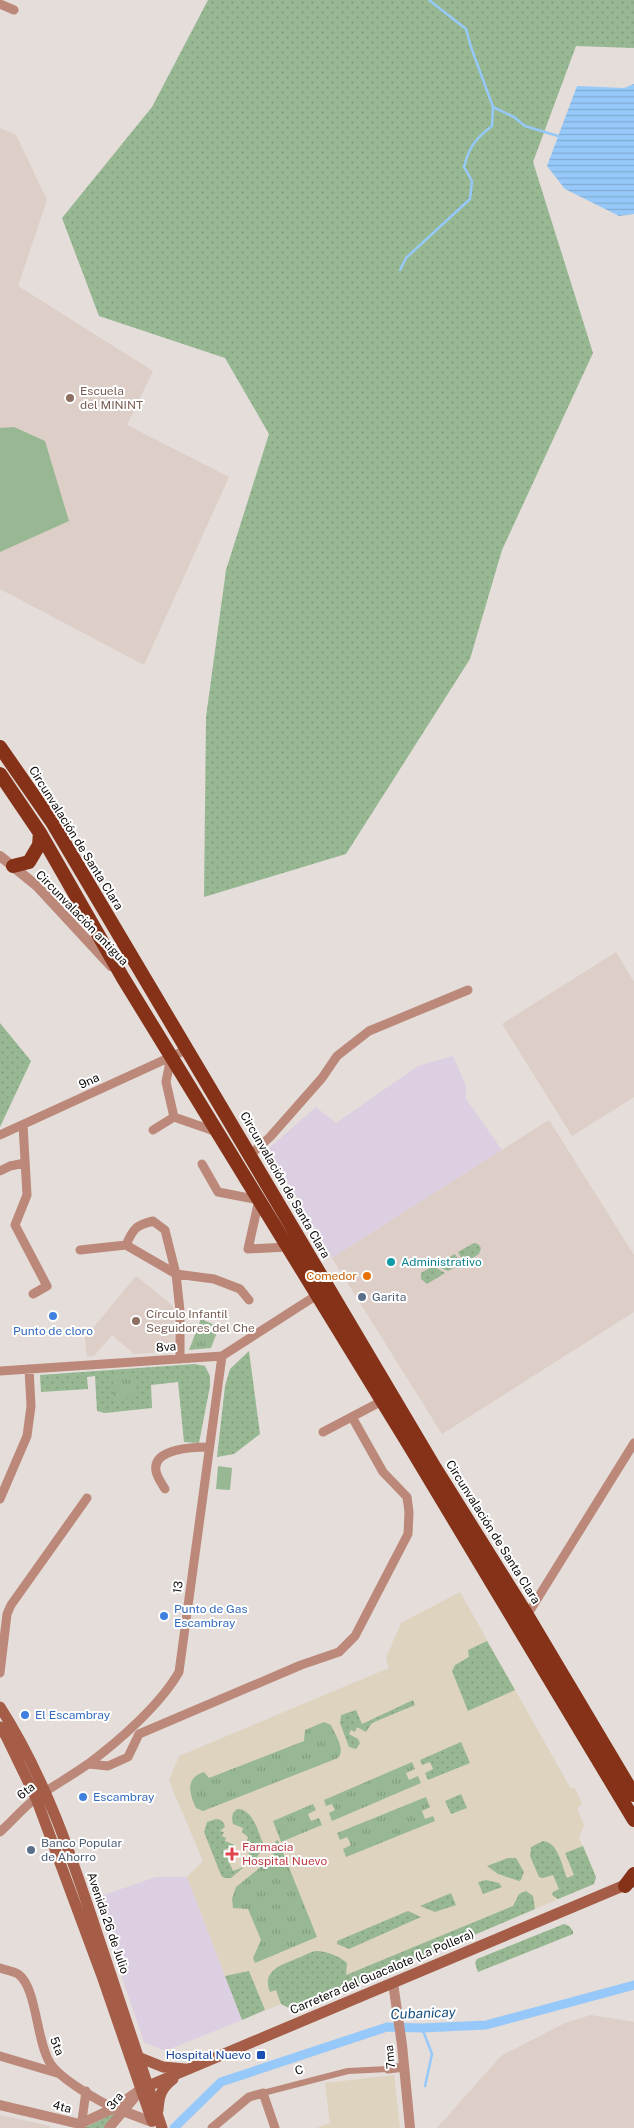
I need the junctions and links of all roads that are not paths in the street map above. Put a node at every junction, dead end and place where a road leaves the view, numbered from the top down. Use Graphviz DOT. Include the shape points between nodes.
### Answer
graph roads {
  1 [pos="0,4"];
  2 [pos="14,10"];
  3 [pos="0,747"];
  4 [pos="0,774"];
  5 [pos="40,833"];
  6 [pos="0,856"];
  7 [pos="13,866"];
  8 [pos="123,978"];
  9 [pos="468,990"];
  10 [pos="188,1049"];
  11 [pos="171,1057"];
  12 [pos="174,1117"];
  13 [pos="23,1125"];
  14 [pos="153,1130"];
  15 [pos="217,1132"];
  16 [pos="0,1135"];
  17 [pos="250,1155"];
  18 [pos="25,1163"];
  19 [pos="202,1164"];
  20 [pos="0,1171"];
  21 [pos="259,1200"];
  22 [pos="126,1246"];
  23 [pos="287,1247"];
  24 [pos="80,1250"];
  25 [pos="176,1274"];
  26 [pos="33,1294"];
  27 [pos="317,1295"];
  28 [pos="249,1300"];
  29 [pos="222,1356"];
  30 [pos="180,1359"];
  31 [pos="29,1369"];
  32 [pos="0,1371"];
  33 [pos="382,1401"];
  34 [pos="352,1417"];
  35 [pos="323,1432"];
  36 [pos="634,1443"];
  37 [pos="209,1447"];
  38 [pos="416,1447"];
  39 [pos="165,1489"];
  40 [pos="87,1498"];
  41 [pos="0,1500"];
  42 [pos="527,1615"];
  43 [pos="519,1628"];
  44 [pos="3,1629"];
  45 [pos="0,1673"];
  46 [pos="0,1707"];
  47 [pos="0,1727"];
  48 [pos="89,1764"];
  49 [pos="41,1795"];
  50 [pos="634,1795"];
  51 [pos="634,1820"];
  52 [pos="0,1832"];
  53 [pos="634,1874"];
  54 [pos="631,1884"];
  55 [pos="0,1968"];
  56 [pos="393,1983"];
  57 [pos="0,2056"];
  58 [pos="138,2057"];
  59 [pos="404,2067"];
  60 [pos="187,2069"];
  61 [pos="388,2069"];
  62 [pos="58,2073"];
  63 [pos="144,2088"];
  64 [pos="86,2091"];
  65 [pos="263,2093"];
  66 [pos="0,2105"];
  67 [pos="118,2110"];
  68 [pos="157,2123"];
  69 [pos="215,2125"];
  70 [pos="81,2126"];
  71 [pos="109,2128"];
  72 [pos="275,2128"];
  73 [pos="410,2128"];
  1 -- 2 [label="street"];
  3 -- 10 [label="highway, Circunvalación de Santa Clara" via="52,822"];
  4 -- 5 [label="highway, Circunvalación de Santa Clara"];
  5 -- 7 [label="highway" via="39,845 29,862"];
  5 -- 8 [label="highway, Circunvalación de Santa Clara"];
  6 -- 7 [label="street, Circunvalación antigua"];
  7 -- 8 [label="street, Circunvalación antigua" via="37,886"];
  8 -- 11 [label="highway, Circunvalación de Santa Clara"];
  9 -- 17 [label="street" via="368,1031 336,1056 322,1078 277,1130"];
  10 -- 11 [label="street, 9na"];
  10 -- 17 [label="highway, Circunvalación de Santa Clara"];
  11 -- 12 [label="street" via="166,1082"];
  11 -- 13 [label="street, 9na"];
  11 -- 15 [label="highway, Circunvalación de Santa Clara"];
  12 -- 14 [label="street"];
  12 -- 15 [label="street"];
  13 -- 16 [label="street, 9na"];
  13 -- 18 [label="street"];
  15 -- 21 [label="highway, Circunvalación de Santa Clara"];
  17 -- 38 [label="highway, Circunvalación de Santa Clara"];
  18 -- 20 [label="street"];
  18 -- 26 [label="street" via="27,1195 15,1226 47,1286"];
  19 -- 21 [label="street" via="218,1192"];
  21 -- 23 [label="highway, Circunvalación de Santa Clara"];
  21 -- 23 [label="street" via="248,1249"];
  22 -- 24 [label="street"];
  22 -- 25 [label="street"];
  22 -- 25 [label="street" via="132,1231 153,1220 165,1230"];
  23 -- 27 [label="highway, Circunvalación de Santa Clara"];
  25 -- 28 [label="street" via="214,1279 231,1285 240,1289"];
  25 -- 30 [label="street"];
  27 -- 29 [label="street, 8va"];
  27 -- 33 [label="highway, Circunvalación de Santa Clara"];
  29 -- 30 [label="street, 8va"];
  29 -- 37 [label="street, 13"];
  30 -- 31 [label="street, 8va"];
  31 -- 32 [label="street, 8va"];
  31 -- 41 [label="street" via="27,1436"];
  33 -- 34 [label="street"];
  33 -- 38 [label="highway, Circunvalación de Santa Clara"];
  34 -- 35 [label="street"];
  34 -- 48 [label="street" via="383,1472 407,1497 409,1512 408,1534 355,1636 339,1652 139,1734 128,1757 108,1766"];
  36 -- 42 [label="street"];
  37 -- 39 [label="street" via="186,1447 162,1457 156,1463 156,1470"];
  37 -- 48 [label="street, 13" via="179,1672 157,1702"];
  38 -- 42 [label="highway, Circunvalación de Santa Clara"];
  38 -- 43 [label="highway, Circunvalación de Santa Clara"];
  40 -- 44 [label="street" via="11,1605"];
  42 -- 43 [label="street"];
  42 -- 50 [label="highway, Circunvalación de Santa Clara"];
  43 -- 51 [label="highway, Circunvalación de Santa Clara"];
  44 -- 45 [label="street"];
  46 -- 49 [label="main road, Avenida 26 de Julio" via="22,1742"];
  47 -- 49 [label="main road, Avenida 26 de Julio"];
  48 -- 49 [label="street, 13"];
  49 -- 52 [label="street, 6ta"];
  49 -- 58 [label="main road, Avenida 26 de Julio" via="84,1893"];
  49 -- 63 [label="main road, Avenida 26 de Julio"];
  53 -- 54 [label="highway"];
  54 -- 56 [label="main road, Carretera del Guacalote (La Pollera)"];
  55 -- 62 [label="street, 5ta" via="17,1973 25,1980 40,2036 49,2061"];
  56 -- 59 [label="street, 7ma"];
  56 -- 60 [label="main road, Carretera del Guacalote (La Pollera)"];
  57 -- 62 [label="street"];
  58 -- 60 [label="main road" via="163,2066"];
  58 -- 63 [label="main road, Avenida 26 de Julio"];
  59 -- 61 [label="street, C"];
  59 -- 73 [label="street, 7ma"];
  60 -- 63 [label="main road, Carretera del Guacalote (La Pollera)"];
  60 -- 68 [label="main road" via="164,2086 159,2097"];
  61 -- 65 [label="street, C" via="348,2071"];
  62 -- 64 [label="street, 5ta"];
  63 -- 67 [label="street, 4ta"];
  63 -- 68 [label="main road, Avenida 26 de Julio"];
  64 -- 67 [label="street, 5ta"];
  64 -- 70 [label="street"];
  65 -- 69 [label="street, C" via="249,2097"];
  65 -- 72 [label="street"];
  66 -- 70 [label="street, 4ta"];
  67 -- 68 [label="street"];
  67 -- 70 [label="street, 4ta"];
  67 -- 71 [label="street, 3ra"];
}
